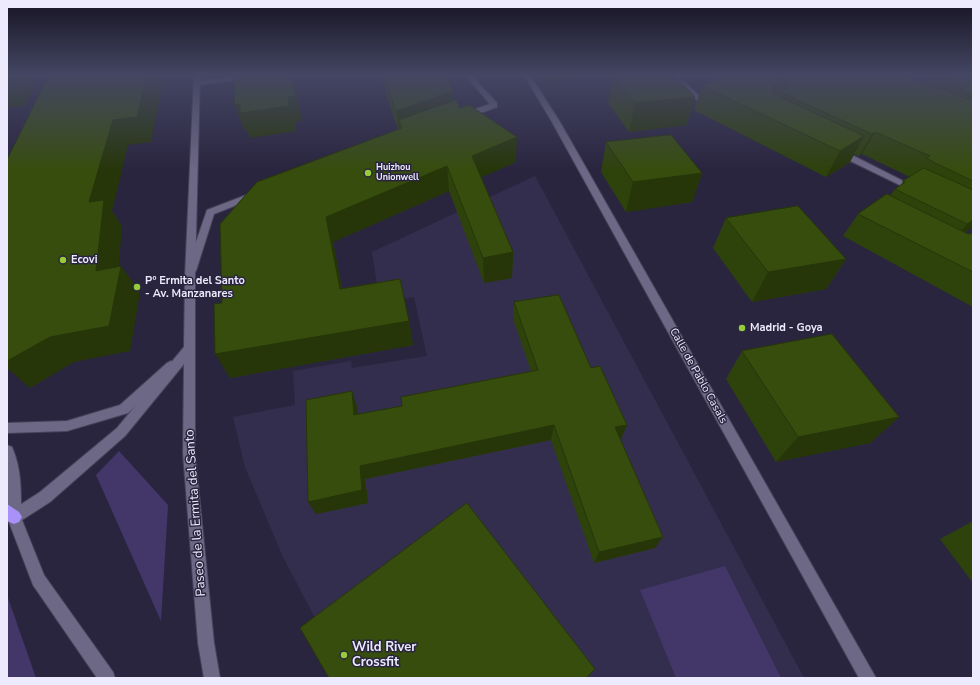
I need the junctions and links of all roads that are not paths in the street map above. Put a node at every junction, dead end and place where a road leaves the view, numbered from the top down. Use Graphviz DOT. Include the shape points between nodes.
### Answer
graph roads {
  1 [pos="196,107"];
  2 [pos="489,107"];
  3 [pos="547,107"];
  4 [pos="458,118"];
  5 [pos="831,148"];
  6 [pos="262,192"];
  7 [pos="923,193"];
  8 [pos="190,276"];
  9 [pos="190,348"];
  10 [pos="7,428"];
  11 [pos="7,451"];
  12 [pos="10,514"];
  13 [pos="107,678"];
  14 [pos="212,678"];
  15 [pos="868,678"];
  1 -- 8 [label="street, Paseo de la Ermita del Santo"];
  2 -- 4 [label="street"];
  3 -- 15 [label="street, Calle de Pablo Casals"];
  5 -- 7 [label="street"];
  6 -- 8 [label="street" via="210,212"];
  8 -- 9 [label="street, Paseo de la Ermita del Santo"];
  9 -- 10 [label="street" via="124,409 67,426"];
  9 -- 12 [label="street" via="121,432 45,497"];
  9 -- 14 [label="street, Paseo de la Ermita del Santo" via="189,454 206,643"];
  11 -- 12 [label="street" via="14,475"];
  12 -- 13 [label="street" via="38,580"];
}
